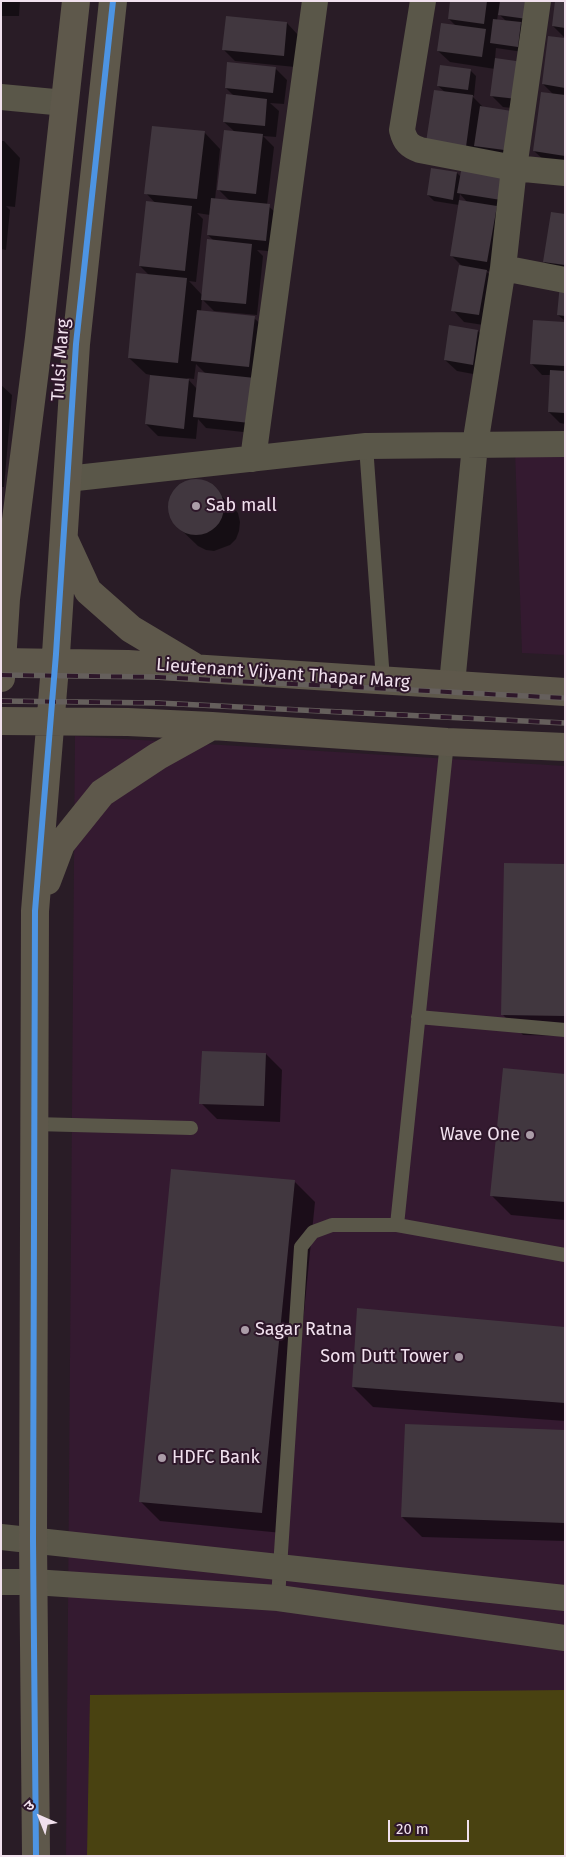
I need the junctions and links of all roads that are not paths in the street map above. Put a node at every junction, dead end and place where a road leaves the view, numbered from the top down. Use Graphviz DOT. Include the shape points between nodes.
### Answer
graph roads {
  1 [pos="76,1"];
  2 [pos="113,1"];
  3 [pos="314,1"];
  4 [pos="423,1"];
  5 [pos="538,1"];
  6 [pos="1,96"];
  7 [pos="65,103"];
  8 [pos="514,168"];
  9 [pos="565,173"];
  10 [pos="503,268"];
  11 [pos="565,280"];
  12 [pos="475,444"];
  13 [pos="565,444"];
  14 [pos="366,446"];
  15 [pos="253,458"];
  16 [pos="67,479"];
  17 [pos="64,537"];
  18 [pos="3,601"];
  19 [pos="55,663"];
  20 [pos="2,668"];
  21 [pos="198,669"];
  22 [pos="383,680"];
  23 [pos="452,684"];
  24 [pos="565,692"];
  25 [pos="1,721"];
  26 [pos="50,721"];
  27 [pos="212,726"];
  28 [pos="447,742"];
  29 [pos="565,747"];
  30 [pos="35,911"];
  31 [pos="418,1017"];
  32 [pos="565,1030"];
  33 [pos="34,1124"];
  34 [pos="191,1128"];
  35 [pos="397,1225"];
  36 [pos="565,1255"];
  37 [pos="1,1537"];
  38 [pos="33,1540"];
  39 [pos="280,1568"];
  40 [pos="1,1582"];
  41 [pos="33,1582"];
  42 [pos="278,1598"];
  43 [pos="565,1598"];
  44 [pos="565,1638"];
  45 [pos="36,1856"];
  1 -- 7 [label="street, Tulsi Marg"];
  2 -- 16 [label="street, Tulsi Marg" via="76,344"];
  3 -- 15 [label="street"];
  4 -- 8 [label="street" via="402,130 404,139 420,150"];
  5 -- 8 [label="street"];
  6 -- 7 [label="street"];
  7 -- 18 [label="street, Tulsi Marg" via="39,338"];
  8 -- 9 [label="street"];
  8 -- 10 [label="street"];
  10 -- 11 [label="street"];
  10 -- 12 [label="street"];
  12 -- 13 [label="street"];
  12 -- 14 [label="street"];
  12 -- 23 [label="street"];
  14 -- 15 [label="street"];
  14 -- 22 [label="lane"];
  15 -- 16 [label="street"];
  16 -- 17 [label="street, Tulsi Marg"];
  17 -- 19 [label="street, Tulsi Marg"];
  17 -- 21 [label="street" via="88,591 131,629"];
  18 -- 20 [label="street, Tulsi Marg"];
  19 -- 20 [label="street, Lieutenant Vijyant Thapar Marg"];
  19 -- 21 [label="street, Lieutenant Vijyant Thapar Marg"];
  19 -- 26 [label="street, Tulsi Marg"];
  21 -- 22 [label="street, Lieutenant Vijyant Thapar Marg"];
  22 -- 23 [label="street, Lieutenant Vijyant Thapar Marg"];
  23 -- 24 [label="street, Lieutenant Vijyant Thapar Marg"];
  25 -- 26 [label="street"];
  26 -- 27 [label="street"];
  26 -- 30 [label="street, Tulsi Marg"];
  27 -- 28 [label="street"];
  27 -- 30 [label="street" via="102,793 60,844"];
  28 -- 29 [label="street"];
  28 -- 31 [label="lane"];
  30 -- 33 [label="street, Tulsi Marg"];
  31 -- 32 [label="lane"];
  31 -- 35 [label="lane"];
  33 -- 34 [label="lane"];
  33 -- 38 [label="street, Tulsi Marg"];
  35 -- 36 [label="lane"];
  35 -- 39 [label="lane" via="332,1225 313,1232 301,1247"];
  37 -- 38 [label="street"];
  38 -- 39 [label="street"];
  38 -- 41 [label="street, Tulsi Marg"];
  39 -- 42 [label="lane"];
  39 -- 43 [label="street"];
  40 -- 41 [label="street"];
  41 -- 42 [label="street"];
  41 -- 45 [label="street, Tulsi Marg"];
  42 -- 44 [label="street"];
}
